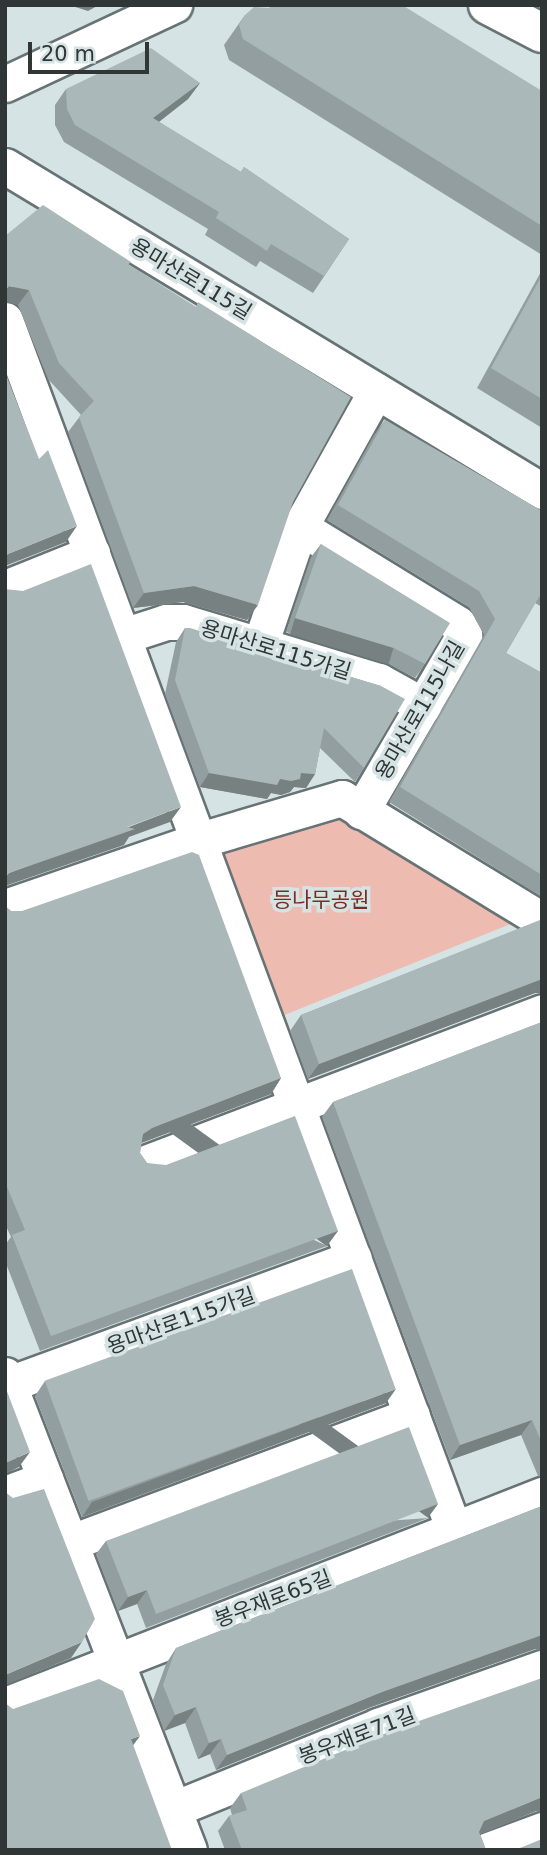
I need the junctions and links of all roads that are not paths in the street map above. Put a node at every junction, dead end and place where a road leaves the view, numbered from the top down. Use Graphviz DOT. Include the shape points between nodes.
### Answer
graph roads {
  1 [pos="174,5"];
  2 [pos="488,5"];
  3 [pos="542,33"];
  4 [pos="5,84"];
  5 [pos="5,166"];
  6 [pos="5,320"];
  7 [pos="376,391"];
  8 [pos="542,491"];
  9 [pos="300,527"];
  10 [pos="92,553"];
  11 [pos="5,587"];
  12 [pos="123,636"];
  13 [pos="260,645"];
  14 [pos="424,706"];
  15 [pos="361,811"];
  16 [pos="200,840"];
  17 [pos="5,907"];
  18 [pos="542,920"];
  19 [pos="542,1013"];
  20 [pos="297,1104"];
  21 [pos="148,1162"];
  22 [pos="354,1258"];
  23 [pos="7,1379"];
  24 [pos="412,1415"];
  25 [pos="45,1479"];
  26 [pos="5,1494"];
  27 [pos="542,1495"];
  28 [pos="454,1530"];
  29 [pos="69,1543"];
  30 [pos="116,1659"];
  31 [pos="542,1668"];
  32 [pos="5,1705"];
  33 [pos="174,1809"];
  34 [pos="542,1829"];
  35 [pos="189,1850"];
  36 [pos="488,1850"];
  1 -- 4 [label="street"];
  2 -- 3 [label="main road"];
  5 -- 7 [label="street, 용마산로115길"];
  6 -- 10 [label="street"];
  7 -- 8 [label="street, 용마산로115길"];
  7 -- 9 [label="street"];
  9 -- 13 [label="street"];
  9 -- 14 [label="street, 용마산로115나길" via="462,628 463,640"];
  10 -- 11 [label="street"];
  10 -- 12 [label="street"];
  12 -- 13 [label="street, 용마산로115가길" via="166,622 183,622"];
  12 -- 16 [label="street"];
  13 -- 14 [label="street, 용마산로115가길" via="379,681"];
  14 -- 15 [label="street, 용마산로115나길"];
  15 -- 16 [label="street" via="342,798"];
  15 -- 18 [label="street"];
  16 -- 17 [label="street"];
  16 -- 20 [label="street"];
  19 -- 20 [label="street"];
  20 -- 21 [label="street"];
  20 -- 22 [label="street"];
  22 -- 23 [label="street, 용마산로115가길"];
  22 -- 24 [label="street"];
  23 -- 25 [label="street"];
  24 -- 28 [label="street"];
  24 -- 29 [label="street"];
  25 -- 26 [label="street"];
  25 -- 29 [label="street"];
  27 -- 28 [label="street, 봉우재로65길"];
  28 -- 30 [label="street, 봉우재로65길"];
  29 -- 30 [label="street"];
  30 -- 32 [label="street, 봉우재로65길"];
  30 -- 33 [label="street"];
  31 -- 33 [label="street, 봉우재로71길" via="378,1726"];
  33 -- 35 [label="street"];
  34 -- 36 [label="street"];
}
